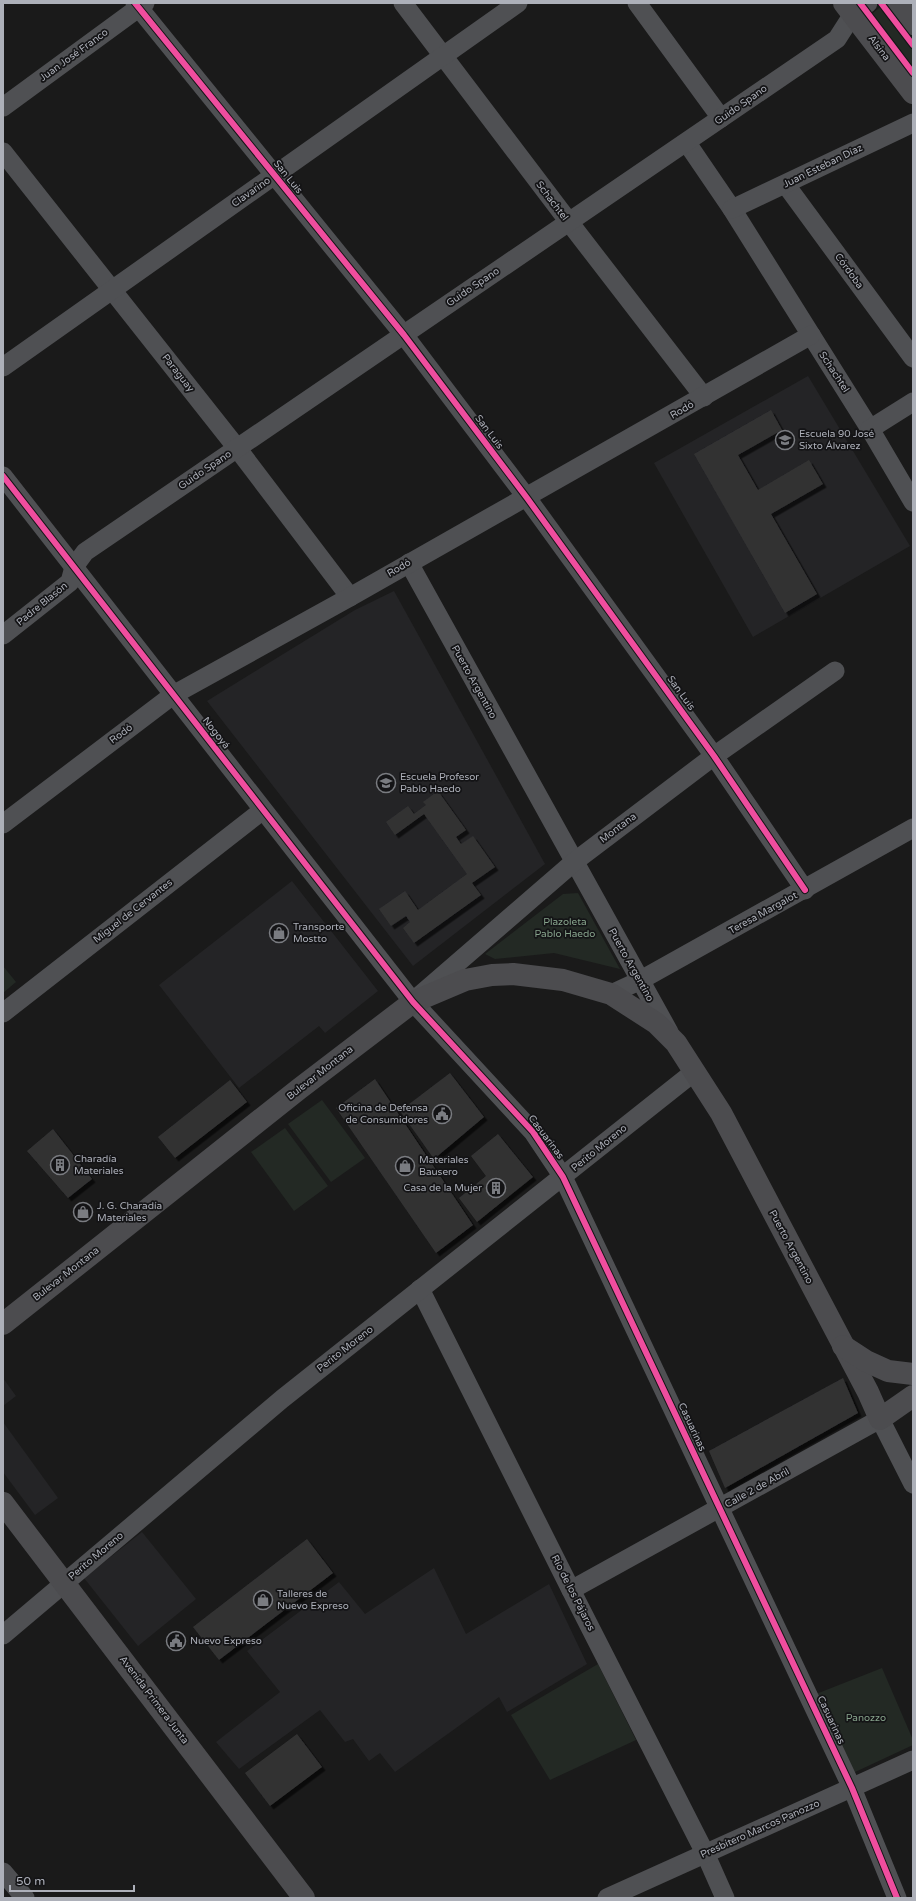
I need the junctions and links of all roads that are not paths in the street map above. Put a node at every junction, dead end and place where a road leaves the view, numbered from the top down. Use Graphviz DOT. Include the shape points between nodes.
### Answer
graph roads {
  1 [pos="403,3"];
  2 [pos="518,3"];
  3 [pos="637,3"];
  4 [pos="897,3"];
  5 [pos="139,5"];
  6 [pos="855,7"];
  7 [pos="913,24"];
  8 [pos="443,56"];
  9 [pos="913,93"];
  10 [pos="3,107"];
  11 [pos="721,118"];
  12 [pos="913,123"];
  13 [pos="687,143"];
  14 [pos="3,152"];
  15 [pos="275,176"];
  16 [pos="786,185"];
  17 [pos="732,209"];
  18 [pos="568,222"];
  19 [pos="112,290"];
  20 [pos="404,335"];
  21 [pos="810,335"];
  22 [pos="913,358"];
  23 [pos="3,368"];
  24 [pos="704,397"];
  25 [pos="913,402"];
  26 [pos="870,429"];
  27 [pos="237,448"];
  28 [pos="3,476"];
  29 [pos="527,498"];
  30 [pos="913,502"];
  31 [pos="409,563"];
  32 [pos="74,567"];
  33 [pos="350,597"];
  34 [pos="3,635"];
  35 [pos="835,670"];
  36 [pos="173,694"];
  37 [pos="714,756"];
  38 [pos="263,810"];
  39 [pos="3,824"];
  40 [pos="913,828"];
  41 [pos="574,862"];
  42 [pos="805,890"];
  43 [pos="639,981"];
  44 [pos="611,994"];
  45 [pos="413,1002"];
  46 [pos="3,1013"];
  47 [pos="676,1043"];
  48 [pos="694,1072"];
  49 [pos="563,1177"];
  50 [pos="420,1289"];
  51 [pos="3,1324"];
  52 [pos="842,1346"];
  53 [pos="905,1376"];
  54 [pos="868,1392"];
  55 [pos="913,1396"];
  56 [pos="880,1419"];
  57 [pos="913,1484"];
  58 [pos="3,1503"];
  59 [pos="720,1508"];
  60 [pos="64,1582"];
  61 [pos="571,1590"];
  62 [pos="3,1634"];
  63 [pos="913,1760"];
  64 [pos="852,1788"];
  65 [pos="705,1853"];
  66 [pos="3,1872"];
  67 [pos="25,1898"];
  68 [pos="304,1898"];
  69 [pos="607,1898"];
  70 [pos="725,1898"];
  71 [pos="897,1898"];
  1 -- 8 [label="street, Schachtel"];
  2 -- 8 [label="street, Clavarino"];
  3 -- 11 [label="street"];
  4 -- 7 [label="main road"];
  5 -- 10 [label="street, Juan José Franco"];
  5 -- 15 [label="street, San Luis"];
  6 -- 9 [label="main road, Alsina"];
  6 -- 11 [label="street, Guido Spano" via="837,39"];
  8 -- 15 [label="street, Clavarino"];
  8 -- 18 [label="street, Schachtel"];
  11 -- 13 [label="street, Guido Spano"];
  12 -- 16 [label="street, Juan Esteban Díaz"];
  13 -- 17 [label="street, Schachtel"];
  13 -- 18 [label="street, Guido Spano"];
  14 -- 19 [label="street, Paraguay"];
  15 -- 19 [label="street, Clavarino"];
  15 -- 20 [label="street, San Luis"];
  16 -- 17 [label="street, Juan Esteban Díaz"];
  16 -- 22 [label="street, Córdoba"];
  17 -- 21 [label="street, Schachtel"];
  18 -- 20 [label="street, Guido Spano"];
  18 -- 24 [label="street, Schachtel"];
  19 -- 23 [label="street, Clavarino"];
  19 -- 27 [label="street, Paraguay"];
  20 -- 27 [label="street, Guido Spano"];
  20 -- 29 [label="street, San Luis"];
  21 -- 24 [label="street, Rodó"];
  21 -- 26 [label="street, Schachtel"];
  24 -- 29 [label="street, Rodó"];
  25 -- 26 [label="street"];
  26 -- 30 [label="street, Schachtel"];
  27 -- 32 [label="street, Guido Spano" via="85,552"];
  27 -- 33 [label="street, Paraguay"];
  28 -- 32 [label="street, Nogoyá"];
  29 -- 31 [label="street, Rodó"];
  29 -- 37 [label="street, San Luis"];
  31 -- 33 [label="street, Rodó"];
  31 -- 41 [label="street, Puerto Argentino"];
  32 -- 34 [label="street, Padre Blasón" via="70,582"];
  32 -- 36 [label="street, Nogoyá"];
  33 -- 36 [label="street, Rodó"];
  35 -- 37 [label="street, Montana"];
  36 -- 38 [label="street, Nogoyá"];
  36 -- 39 [label="street, Rodó"];
  37 -- 41 [label="street, Montana"];
  37 -- 42 [label="street, San Luis"];
  38 -- 45 [label="street, Nogoyá"];
  38 -- 46 [label="street, Miguel de Cervantes"];
  40 -- 42 [label="street, Teresa Margalot"];
  41 -- 43 [label="street, Puerto Argentino"];
  41 -- 45 [label="street, Montana"];
  42 -- 43 [label="street, Teresa Margalot"];
  43 -- 44 [label="street, Teresa Margalot"];
  43 -- 47 [label="street, Puerto Argentino"];
  44 -- 45 [label="main road, Bulevar Montana" via="563,980 513,974 465,980"];
  44 -- 47 [label="main road, Bulevar Montana" via="656,1023"];
  45 -- 49 [label="street, Casuarinas" via="533,1132"];
  45 -- 51 [label="main road, Bulevar Montana"];
  47 -- 48 [label="main road, Puerto Argentino"];
  48 -- 49 [label="street, Perito Moreno"];
  48 -- 52 [label="main road, Puerto Argentino" via="721,1113"];
  49 -- 50 [label="street, Perito Moreno"];
  49 -- 59 [label="street, Casuarinas"];
  50 -- 60 [label="street, Perito Moreno" via="282,1399"];
  50 -- 61 [label="street, Río de los Pájaros"];
  52 -- 53 [label="main road" via="866,1361"];
  52 -- 54 [label="main road, Puerto Argentino"];
  53 -- 54 [label="main road" via="877,1377"];
  54 -- 56 [label="main road, Puerto Argentino"];
  55 -- 56 [label="main road"];
  56 -- 57 [label="street"];
  56 -- 59 [label="street, Calle 2 de Abril"];
  58 -- 60 [label="main road, Avenida Primera Junta"];
  59 -- 61 [label="street, Calle 2 de Abril"];
  59 -- 64 [label="street, Casuarinas"];
  60 -- 62 [label="street, Perito Moreno"];
  60 -- 68 [label="main road, Avenida Primera Junta"];
  61 -- 65 [label="street, Río de los Pájaros"];
  63 -- 64 [label="street, Presbítero Marcos Panozzo"];
  64 -- 65 [label="street, Presbítero Marcos Panozzo"];
  64 -- 71 [label="street, Casuarinas"];
  65 -- 69 [label="street, Presbítero Marcos Panozzo"];
  65 -- 70 [label="street, Río de los Pájaros"];
  66 -- 67 [label="street"];
}
